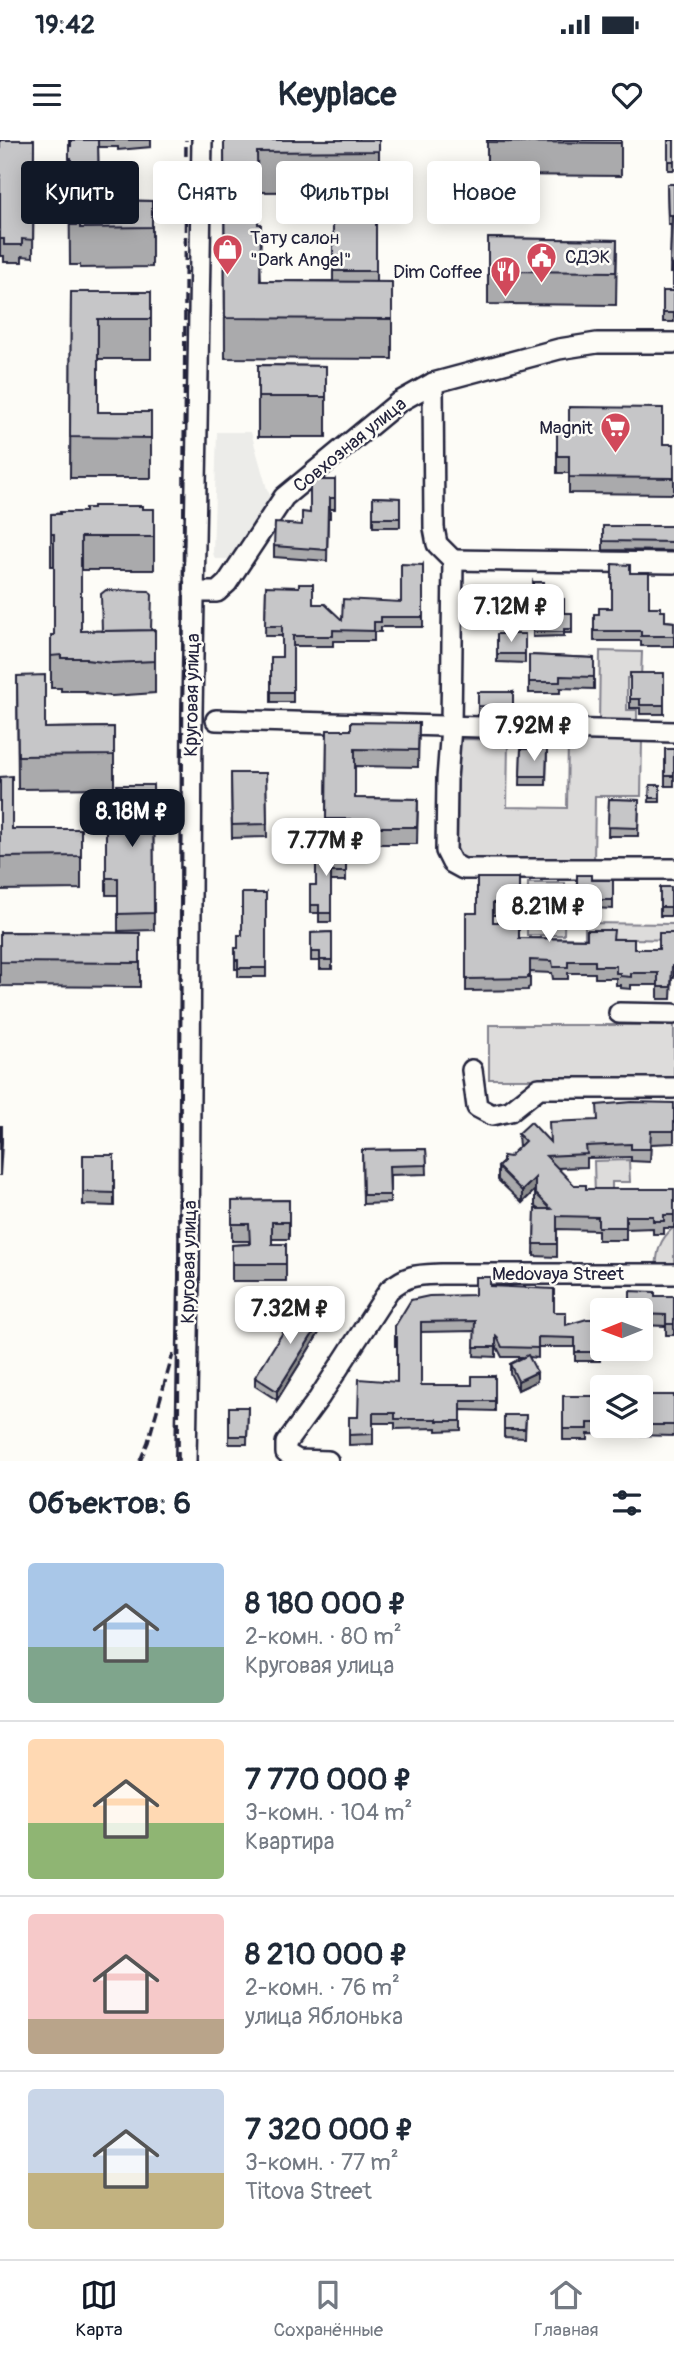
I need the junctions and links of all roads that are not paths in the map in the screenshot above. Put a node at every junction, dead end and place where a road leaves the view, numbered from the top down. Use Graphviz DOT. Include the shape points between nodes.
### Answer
graph roads {
  1 [pos="202,140"];
  2 [pos="674,343"];
  3 [pos="433,383"];
  4 [pos="453,560"];
  5 [pos="674,563"];
  6 [pos="194,592"];
  7 [pos="216,720"];
  8 [pos="451,727"];
  9 [pos="674,732"];
  10 [pos="674,869"];
  11 [pos="620,1013"];
  12 [pos="674,1014"];
  13 [pos="472,1070"];
  14 [pos="674,1088"];
  15 [pos="674,1275"];
  16 [pos="186,1461"];
  17 [pos="328,1461"];
  1 -- 6 [label="street, Круговая улица"];
  2 -- 3 [label="street, Совхозная улица" via="597,343 559,349"];
  3 -- 4 [label="street" via="434,528 437,544"];
  3 -- 6 [label="street, Совхозная улица" via="399,402 284,497 217,592"];
  4 -- 5 [label="street"];
  4 -- 8 [label="street"];
  6 -- 16 [label="street, Круговая улица"];
  7 -- 8 [label="street"];
  8 -- 9 [label="street"];
  8 -- 10 [label="street" via="446,851 452,863 463,869"];
  11 -- 12 [label="street"];
  13 -- 14 [label="street" via="477,1107 492,1115 510,1111 539,1088"];
  15 -- 17 [label="street, Medovaya Street" via="410,1275 389,1290 286,1443 286,1453 298,1460"];
}
